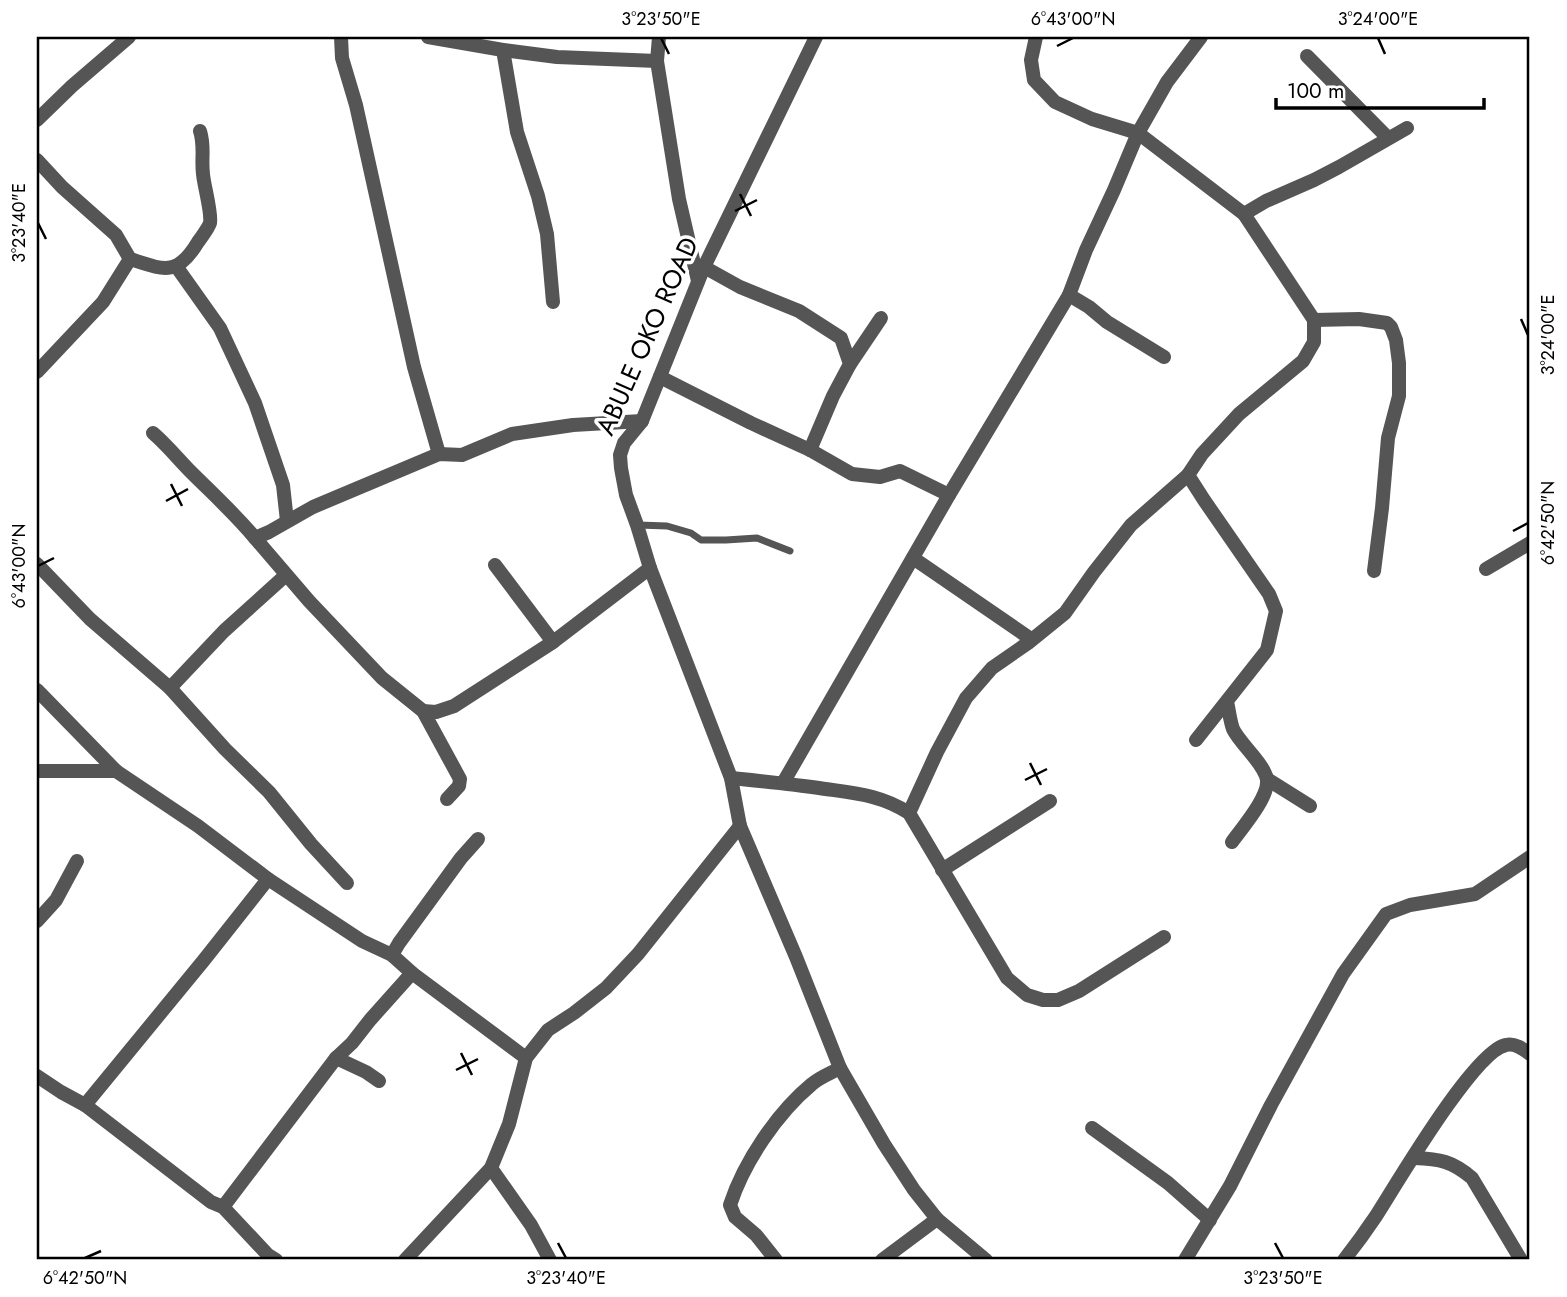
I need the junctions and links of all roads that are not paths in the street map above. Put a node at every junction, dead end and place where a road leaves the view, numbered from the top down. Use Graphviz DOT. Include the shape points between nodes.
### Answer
graph roads {
  1 [pos="129,37"];
  2 [pos="341,37"];
  3 [pos="428,37"];
  4 [pos="659,37"];
  5 [pos="816,37"];
  6 [pos="1036,37"];
  7 [pos="1201,37"];
  8 [pos="503,50"];
  9 [pos="1307,56"];
  10 [pos="657,61"];
  11 [pos="37,120"];
  12 [pos="1407,128"];
  13 [pos="200,131"];
  14 [pos="1138,133"];
  15 [pos="1388,138"];
  16 [pos="37,160"];
  17 [pos="1244,214"];
  18 [pos="130,259"];
  19 [pos="176,267"];
  20 [pos="704,267"];
  21 [pos="698,281"];
  22 [pos="1069,295"];
  23 [pos="553,302"];
  24 [pos="881,318"];
  25 [pos="1314,320"];
  26 [pos="1164,357"];
  27 [pos="850,364"];
  28 [pos="37,372"];
  29 [pos="660,377"];
  30 [pos="642,421"];
  31 [pos="153,433"];
  32 [pos="810,450"];
  33 [pos="439,454"];
  34 [pos="1188,475"];
  35 [pos="949,495"];
  36 [pos="287,521"];
  37 [pos="637,525"];
  38 [pos="256,537"];
  39 [pos="1530,543"];
  40 [pos="790,551"];
  41 [pos="913,558"];
  42 [pos="37,564"];
  43 [pos="495,565"];
  44 [pos="650,568"];
  45 [pos="1486,569"];
  46 [pos="1374,570"];
  47 [pos="286,575"];
  48 [pos="1031,639"];
  49 [pos="553,642"];
  50 [pos="170,688"];
  51 [pos="37,690"];
  52 [pos="1227,702"];
  53 [pos="422,711"];
  54 [pos="1196,740"];
  55 [pos="37,771"];
  56 [pos="116,771"];
  57 [pos="731,778"];
  58 [pos="1267,779"];
  59 [pos="783,783"];
  60 [pos="447,799"];
  61 [pos="1050,801"];
  62 [pos="1310,806"];
  63 [pos="909,813"];
  64 [pos="740,826"];
  65 [pos="478,839"];
  66 [pos="1232,842"];
  67 [pos="1530,857"];
  68 [pos="77,861"];
  69 [pos="942,870"];
  70 [pos="268,879"];
  71 [pos="347,883"];
  72 [pos="37,921"];
  73 [pos="1164,937"];
  74 [pos="392,955"];
  75 [pos="412,973"];
  76 [pos="1530,1054"];
  77 [pos="336,1058"];
  78 [pos="526,1058"];
  79 [pos="840,1068"];
  80 [pos="37,1076"];
  81 [pos="379,1081"];
  82 [pos="85,1105"];
  83 [pos="1092,1128"];
  84 [pos="1414,1158"];
  85 [pos="491,1168"];
  86 [pos="223,1207"];
  87 [pos="937,1219"];
  88 [pos="1210,1220"];
  89 [pos="1530,1245"];
  90 [pos="1518,1256"];
  91 [pos="276,1260"];
  92 [pos="405,1260"];
  93 [pos="550,1260"];
  94 [pos="776,1260"];
  95 [pos="882,1260"];
  96 [pos="986,1260"];
  97 [pos="1185,1260"];
  98 [pos="1344,1260"];
  1 -- 11 [label="street"];
  2 -- 33 [label="street" via="342,58 414,367"];
  3 -- 8 [label="street"];
  4 -- 10 [label="street"];
  5 -- 20 [label="street, ABULE OKO ROAD"];
  6 -- 14 [label="street" via="1031,60 1034,80 1055,102 1092,120"];
  7 -- 14 [label="street" via="1167,82"];
  8 -- 10 [label="street"];
  8 -- 23 [label="street" via="517,132 547,234"];
  9 -- 15 [label="street"];
  10 -- 21 [label="street" via="679,199"];
  12 -- 15 [label="street"];
  13 -- 19 [label="street" via="210,223 190,256"];
  14 -- 17 [label="street"];
  14 -- 22 [label="street"];
  15 -- 17 [label="street"];
  16 -- 18 [label="street" via="116,235"];
  17 -- 25 [label="street"];
  18 -- 19 [label="street" via="168,270"];
  18 -- 28 [label="street" via="103,302"];
  19 -- 36 [label="street" via="220,328 255,403 283,485"];
  20 -- 21 [label="street, ABULE OKO ROAD"];
  20 -- 27 [label="street" via="799,311 841,338"];
  21 -- 29 [label="street, ABULE OKO ROAD"];
  22 -- 26 [label="street"];
  22 -- 35 [label="street"];
  24 -- 27 [label="street"];
  25 -- 34 [label="street" via="1314,342 1303,361 1239,414"];
  25 -- 46 [label="street" via="1387,323 1396,340 1399,396 1388,438"];
  27 -- 32 [label="street"];
  29 -- 30 [label="street, ABULE OKO ROAD"];
  29 -- 32 [label="street"];
  30 -- 33 [label="street" via="512,434 462,456"];
  30 -- 37 [label="street, ABULE OKO ROAD" via="620,455 626,495"];
  31 -- 38 [label="street"];
  32 -- 35 [label="street" via="852,474 880,477 900,471"];
  33 -- 36 [label="street"];
  34 -- 48 [label="street" via="1131,525 1065,613"];
  34 -- 52 [label="street" via="1276,611 1267,650"];
  35 -- 41 [label="street"];
  36 -- 38 [label="street"];
  37 -- 40 [label="lane" via="667,526 701,540 757,538"];
  37 -- 44 [label="street, ABULE OKO ROAD"];
  38 -- 47 [label="street"];
  39 -- 45 [label="street"];
  41 -- 48 [label="street"];
  41 -- 59 [label="street"];
  42 -- 50 [label="street" via="90,619"];
  43 -- 49 [label="street"];
  44 -- 49 [label="street"];
  44 -- 57 [label="street, ABULE OKO ROAD"];
  47 -- 50 [label="street"];
  47 -- 53 [label="street" via="382,678"];
  48 -- 63 [label="street" via="992,668 966,698"];
  49 -- 53 [label="street" via="454,706"];
  50 -- 71 [label="street" via="270,792"];
  51 -- 56 [label="street"];
  52 -- 54 [label="street"];
  52 -- 58 [label="street" via="1233,729"];
  53 -- 60 [label="street" via="460,779"];
  55 -- 56 [label="street"];
  56 -- 70 [label="street"];
  57 -- 59 [label="street"];
  57 -- 64 [label="street, ABULE OKO ROAD"];
  58 -- 62 [label="street"];
  58 -- 66 [label="street" via="1254,812"];
  59 -- 63 [label="street" via="872,795"];
  61 -- 69 [label="street"];
  63 -- 69 [label="street"];
  64 -- 78 [label="street" via="638,954 606,988 548,1030"];
  64 -- 79 [label="street, ABULE OKO ROAD"];
  65 -- 74 [label="street"];
  67 -- 88 [label="street" via="1475,894 1410,905 1386,914 1343,974"];
  68 -- 72 [label="street" via="56,900"];
  69 -- 73 [label="street" via="1007,978 1027,995 1043,1000 1058,1000 1079,991"];
  70 -- 74 [label="street" via="362,941"];
  70 -- 82 [label="street"];
  74 -- 75 [label="street"];
  75 -- 77 [label="street"];
  75 -- 78 [label="street"];
  76 -- 84 [label="street" via="1518,1046 1494,1050 1438,1117"];
  77 -- 81 [label="street"];
  77 -- 86 [label="street"];
  78 -- 85 [label="street" via="509,1124"];
  79 -- 87 [label="street, ABULE OKO ROAD" via="884,1144"];
  79 -- 94 [label="street" via="813,1083 782,1114 734,1191 730,1205 735,1217 757,1235"];
  80 -- 82 [label="street"];
  82 -- 86 [label="street"];
  83 -- 88 [label="street"];
  84 -- 90 [label="street" via="1448,1162 1472,1178"];
  84 -- 98 [label="street"];
  85 -- 92 [label="street"];
  85 -- 93 [label="street"];
  86 -- 91 [label="street"];
  87 -- 95 [label="street"];
  87 -- 96 [label="street, ABULE OKO ROAD"];
  88 -- 97 [label="street"];
  89 -- 90 [label="street"];
}
